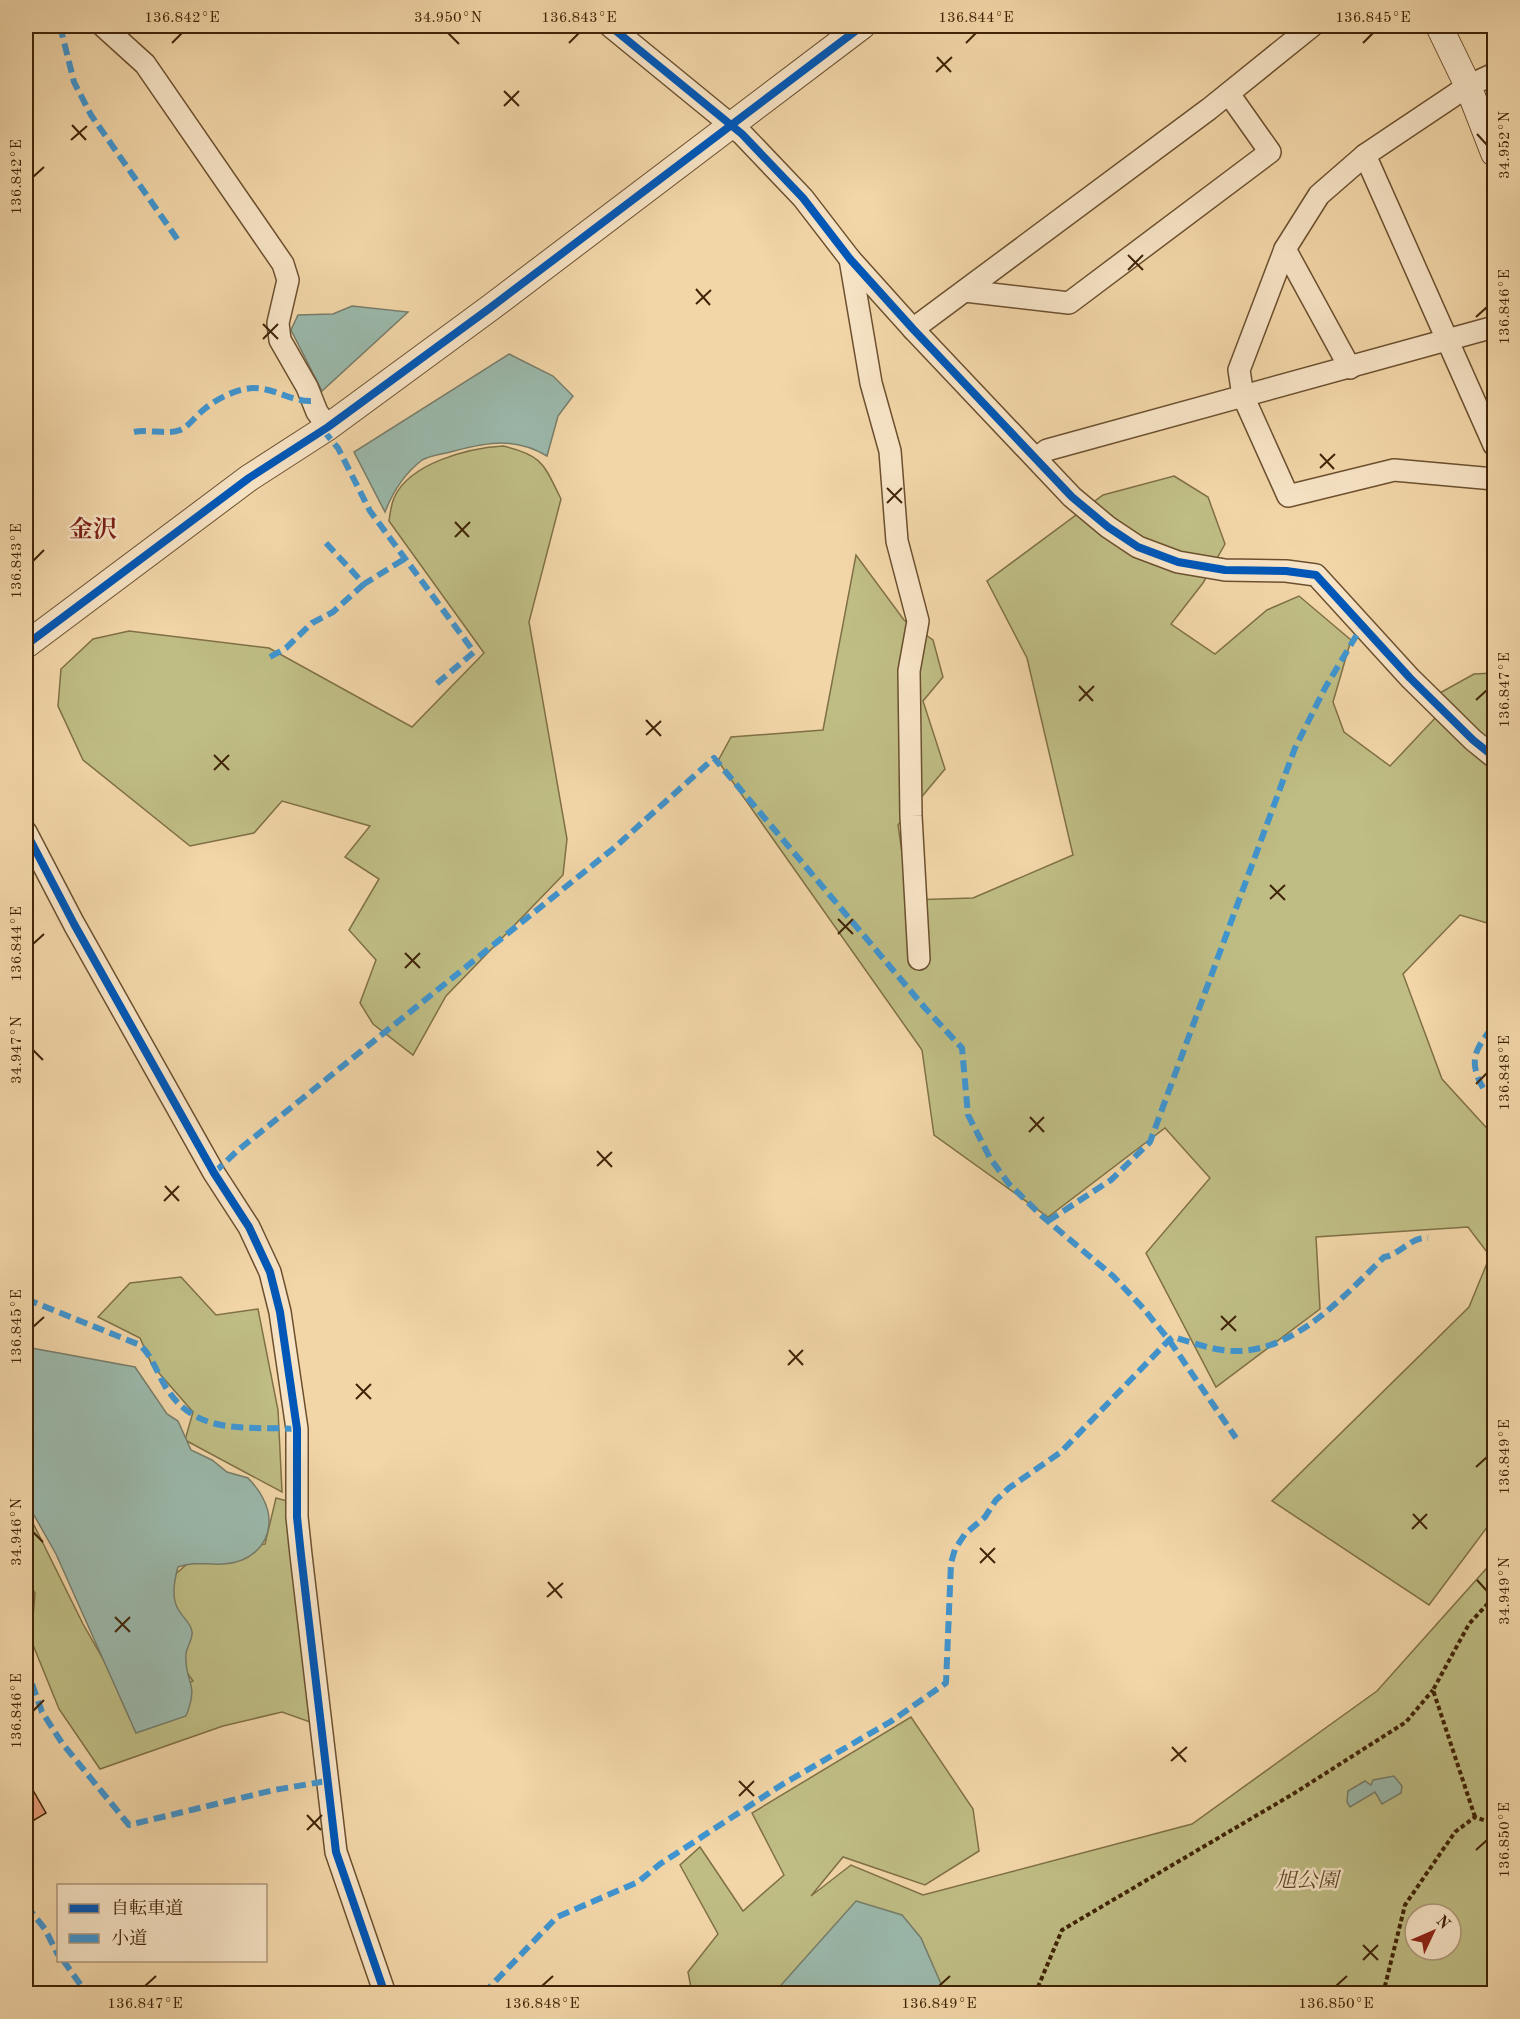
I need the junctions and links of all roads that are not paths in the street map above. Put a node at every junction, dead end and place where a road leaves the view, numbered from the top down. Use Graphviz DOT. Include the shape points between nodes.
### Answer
graph roads {
  1 [pos="103,26"];
  2 [pos="610,26"];
  3 [pos="862,26"];
  4 [pos="1312,26"];
  5 [pos="1439,26"];
  6 [pos="1494,74"];
  7 [pos="1468,86"];
  8 [pos="1229,94"];
  9 [pos="730,124"];
  10 [pos="1494,153"];
  11 [pos="1365,155"];
  12 [pos="1285,249"];
  13 [pos="850,259"];
  14 [pos="965,291"];
  15 [pos="1494,327"];
  16 [pos="913,330"];
  17 [pos="1449,339"];
  18 [pos="1350,368"];
  19 [pos="1243,396"];
  20 [pos="331,424"];
  21 [pos="1494,445"];
  22 [pos="1037,458"];
  23 [pos="1494,479"];
  24 [pos="26,645"];
  25 [pos="1494,757"];
  26 [pos="26,832"];
  27 [pos="919,958"];
  28 [pos="385,1994"];
  1 -- 20 [label="street" via="145,64 283,264 288,280 278,323 280,340 317,412"];
  2 -- 9 [label="street"];
  3 -- 9 [label="street"];
  4 -- 8 [label="street"];
  5 -- 7 [label="street"];
  6 -- 7 [label="street"];
  7 -- 10 [label="street"];
  7 -- 11 [label="street"];
  8 -- 14 [label="street"];
  8 -- 14 [label="street" via="1270,152 1069,303"];
  9 -- 13 [label="street" via="803,198"];
  9 -- 20 [label="street"];
  11 -- 12 [label="street" via="1319,195"];
  11 -- 17 [label="street"];
  12 -- 18 [label="street"];
  12 -- 19 [label="street" via="1239,370"];
  13 -- 16 [label="street"];
  13 -- 27 [label="street" via="871,383 890,451 897,541 918,621 909,671 911,816"];
  14 -- 16 [label="street"];
  15 -- 17 [label="street"];
  16 -- 22 [label="street"];
  17 -- 18 [label="street"];
  17 -- 21 [label="street"];
  18 -- 19 [label="street"];
  19 -- 22 [label="street" via="1047,450"];
  19 -- 23 [label="street" via="1288,496 1394,470"];
  20 -- 24 [label="street" via="249,478"];
  22 -- 25 [label="street" via="1072,497 1138,547 1197,565 1316,575 1410,678"];
  26 -- 28 [label="street" via="214,1173 249,1227 270,1272 280,1312 297,1429 297,1517 336,1852"];
}
